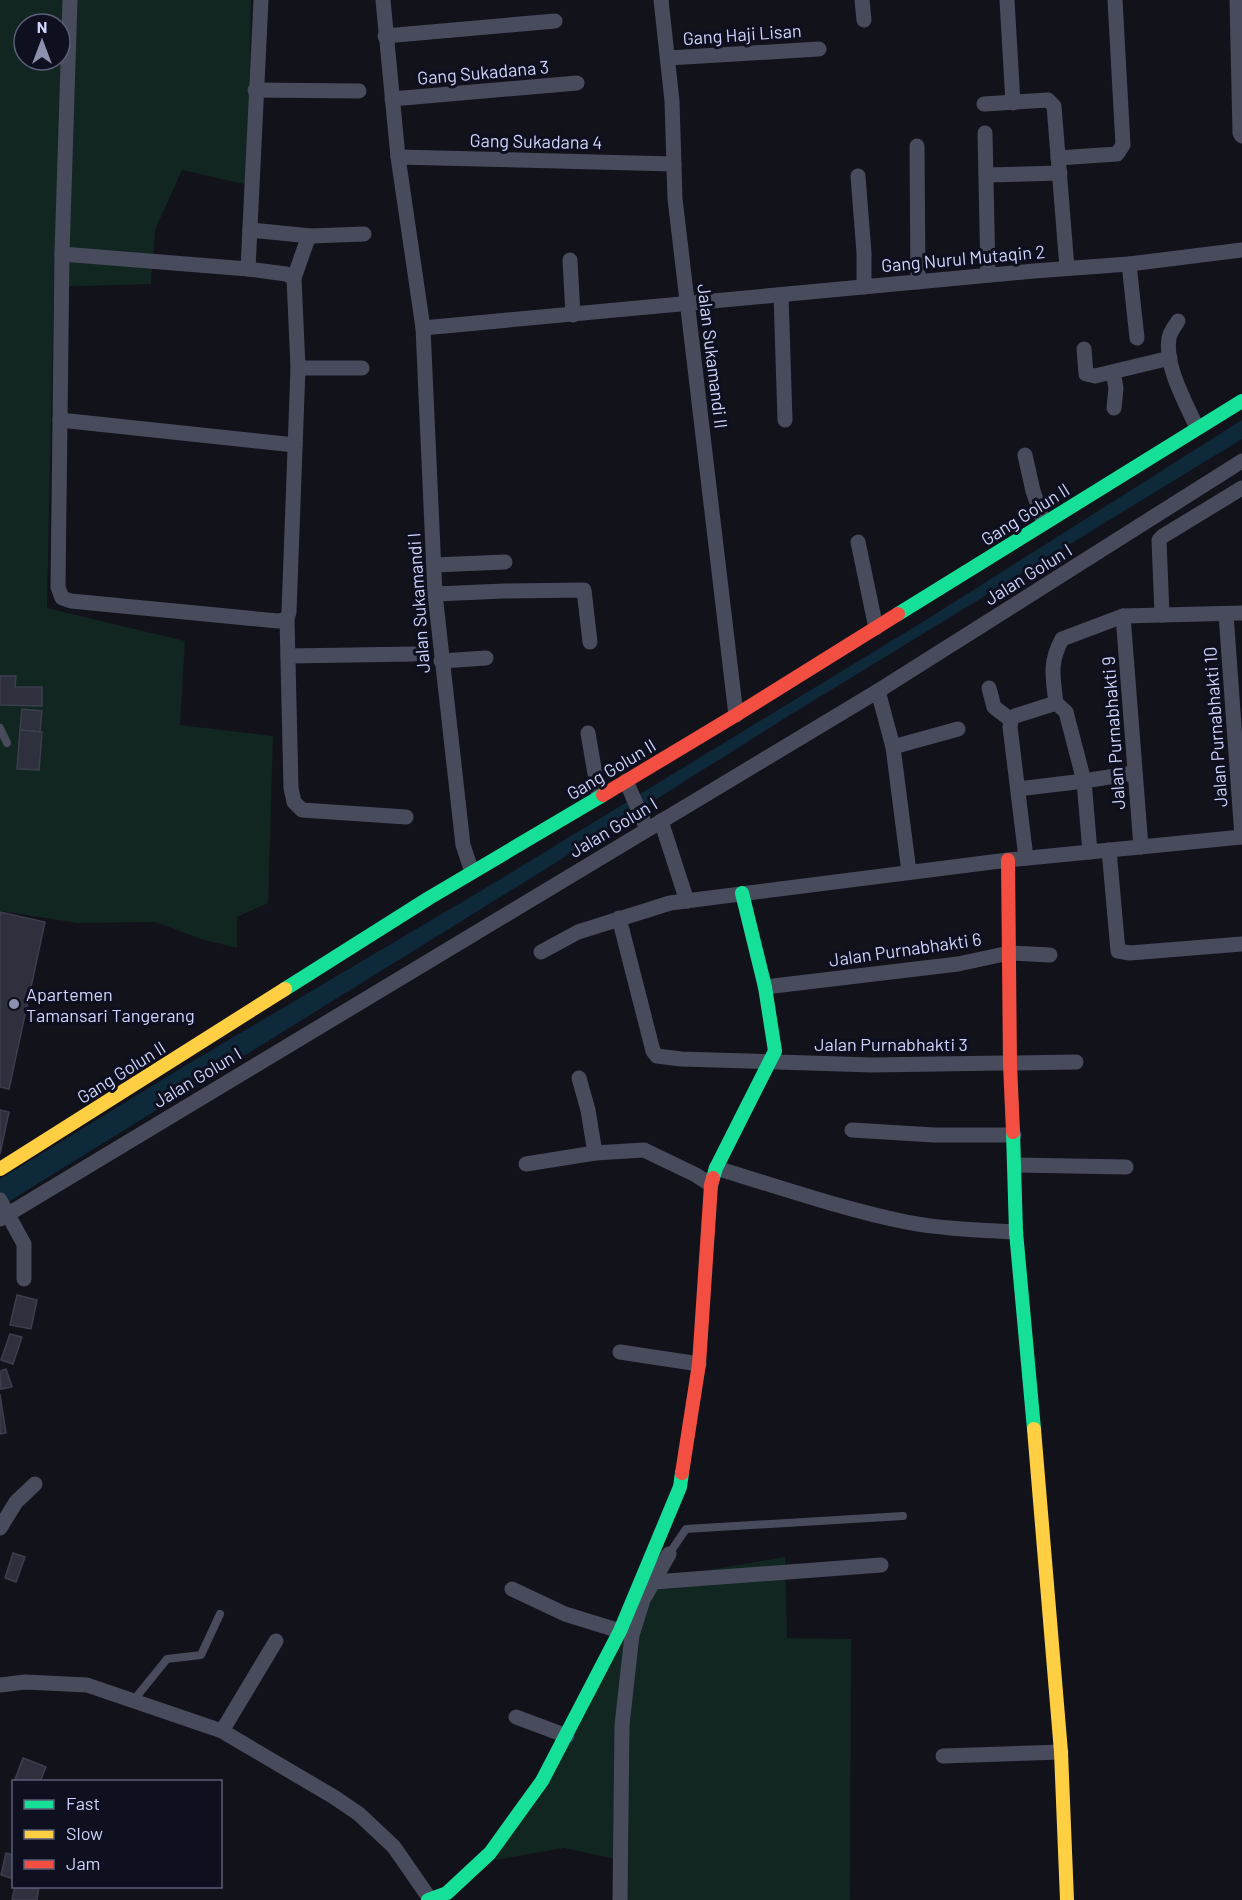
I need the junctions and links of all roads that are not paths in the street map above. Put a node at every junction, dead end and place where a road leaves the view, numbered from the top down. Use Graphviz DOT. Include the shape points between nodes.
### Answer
graph roads {
  1 [pos="70,0"];
  2 [pos="261,0"];
  3 [pos="383,0"];
  4 [pos="661,0"];
  5 [pos="862,0"];
  6 [pos="1007,0"];
  7 [pos="1115,0"];
  8 [pos="1238,0"];
  9 [pos="555,21"];
  10 [pos="864,21"];
  11 [pos="1240,29"];
  12 [pos="385,36"];
  13 [pos="819,49"];
  14 [pos="668,58"];
  15 [pos="577,83"];
  16 [pos="255,90"];
  17 [pos="359,91"];
  18 [pos="392,99"];
  19 [pos="1013,103"];
  20 [pos="984,104"];
  21 [pos="985,133"];
  22 [pos="1242,136"];
  23 [pos="917,146"];
  24 [pos="398,157"];
  25 [pos="1058,158"];
  26 [pos="674,164"];
  27 [pos="1060,174"];
  28 [pos="987,175"];
  29 [pos="858,176"];
  30 [pos="250,230"];
  31 [pos="364,234"];
  32 [pos="311,236"];
  33 [pos="1242,250"];
  34 [pos="62,254"];
  35 [pos="570,260"];
  36 [pos="1129,264"];
  37 [pos="1067,268"];
  38 [pos="249,269"];
  39 [pos="988,275"];
  40 [pos="294,278"];
  41 [pos="918,282"];
  42 [pos="864,287"];
  43 [pos="781,296"];
  44 [pos="687,304"];
  45 [pos="573,315"];
  46 [pos="1178,321"];
  47 [pos="423,328"];
  48 [pos="1137,338"];
  49 [pos="1084,349"];
  50 [pos="1170,358"];
  51 [pos="298,368"];
  52 [pos="362,368"];
  53 [pos="1113,372"];
  54 [pos="1242,401"];
  55 [pos="1114,408"];
  56 [pos="60,420"];
  57 [pos="785,420"];
  58 [pos="1197,428"];
  59 [pos="295,445"];
  60 [pos="1025,455"];
  61 [pos="1242,461"];
  62 [pos="1242,488"];
  63 [pos="1044,523"];
  64 [pos="858,542"];
  65 [pos="505,562"];
  66 [pos="434,565"];
  67 [pos="435,594"];
  68 [pos="1242,613"];
  69 [pos="1226,614"];
  70 [pos="1162,615"];
  71 [pos="1124,616"];
  72 [pos="286,619"];
  73 [pos="876,628"];
  74 [pos="590,642"];
  75 [pos="414,654"];
  76 [pos="288,656"];
  77 [pos="486,658"];
  78 [pos="441,661"];
  79 [pos="990,688"];
  80 [pos="878,692"];
  81 [pos="1056,703"];
  82 [pos="736,715"];
  83 [pos="1011,720"];
  84 [pos="1238,726"];
  85 [pos="0,728"];
  86 [pos="958,729"];
  87 [pos="588,733"];
  88 [pos="7,743"];
  89 [pos="893,747"];
  90 [pos="1134,773"];
  91 [pos="1084,782"];
  92 [pos="628,785"];
  93 [pos="1018,789"];
  94 [pos="599,797"];
  95 [pos="406,817"];
  96 [pos="661,821"];
  97 [pos="647,829"];
  98 [pos="1242,837"];
  99 [pos="1142,847"];
  100 [pos="1109,850"];
  101 [pos="1090,852"];
  102 [pos="1026,858"];
  103 [pos="1008,860"];
  104 [pos="472,872"];
  105 [pos="909,872"];
  106 [pos="742,893"];
  107 [pos="687,900"];
  108 [pos="619,918"];
  109 [pos="1242,944"];
  110 [pos="541,952"];
  111 [pos="1009,953"];
  112 [pos="1050,955"];
  113 [pos="765,987"];
  114 [pos="771,1061"];
  115 [pos="1076,1062"];
  116 [pos="1010,1064"];
  117 [pos="579,1078"];
  118 [pos="852,1130"];
  119 [pos="1014,1135"];
  120 [pos="596,1153"];
  121 [pos="526,1164"];
  122 [pos="1015,1165"];
  123 [pos="1126,1167"];
  124 [pos="716,1168"];
  125 [pos="0,1169"];
  126 [pos="711,1185"];
  127 [pos="3,1210"];
  128 [pos="1016,1232"];
  129 [pos="24,1279"];
  130 [pos="620,1352"];
  131 [pos="699,1365"];
  132 [pos="35,1484"];
  133 [pos="903,1516"];
  134 [pos="0,1528"];
  135 [pos="669,1554"];
  136 [pos="881,1565"];
  137 [pos="654,1582"];
  138 [pos="512,1589"];
  139 [pos="220,1614"];
  140 [pos="620,1631"];
  141 [pos="276,1641"];
  142 [pos="0,1685"];
  143 [pos="133,1701"];
  144 [pos="516,1717"];
  145 [pos="222,1731"];
  146 [pos="567,1736"];
  147 [pos="1061,1752"];
  148 [pos="943,1756"];
  149 [pos="429,1900"];
  150 [pos="620,1900"];
  151 [pos="1067,1900"];
  1 -- 34 [label="street"];
  2 -- 16 [label="street"];
  3 -- 12 [label="street, Jalan Sukamandi I"];
  4 -- 14 [label="street, Jalan Sukamandi II"];
  5 -- 10 [label="street"];
  6 -- 19 [label="street"];
  7 -- 25 [label="street" via="1124,145 1117,154"];
  8 -- 11 [label="street"];
  9 -- 12 [label="street"];
  11 -- 22 [label="street"];
  12 -- 18 [label="street, Jalan Sukamandi I"];
  13 -- 14 [label="street, Gang Haji Lisan"];
  14 -- 26 [label="street, Jalan Sukamandi II"];
  15 -- 18 [label="street, Gang Sukadana 3"];
  16 -- 17 [label="street"];
  16 -- 30 [label="street"];
  18 -- 24 [label="street, Jalan Sukamandi I"];
  19 -- 20 [label="street"];
  19 -- 25 [label="street" via="1052,102"];
  21 -- 28 [label="street"];
  23 -- 41 [label="street"];
  24 -- 26 [label="street, Gang Sukadana 4"];
  24 -- 47 [label="street, Jalan Sukamandi I"];
  25 -- 27 [label="street"];
  26 -- 44 [label="street, Jalan Sukamandi II"];
  27 -- 28 [label="street"];
  27 -- 37 [label="street"];
  28 -- 39 [label="street"];
  29 -- 42 [label="street"];
  30 -- 32 [label="street"];
  30 -- 38 [label="street"];
  31 -- 32 [label="street"];
  32 -- 40 [label="street"];
  33 -- 36 [label="street, Gang Nurul Mutaqin 2"];
  34 -- 38 [label="street"];
  34 -- 56 [label="street"];
  35 -- 45 [label="street"];
  36 -- 37 [label="street, Gang Nurul Mutaqin 2"];
  36 -- 48 [label="street"];
  37 -- 39 [label="street, Gang Nurul Mutaqin 2"];
  38 -- 40 [label="street"];
  39 -- 41 [label="street, Gang Nurul Mutaqin 2"];
  40 -- 51 [label="street"];
  41 -- 42 [label="street, Gang Nurul Mutaqin 2"];
  42 -- 43 [label="street, Gang Nurul Mutaqin 2"];
  43 -- 44 [label="street, Gang Nurul Mutaqin 2"];
  43 -- 57 [label="street"];
  44 -- 45 [label="street, Gang Nurul Mutaqin 2"];
  44 -- 82 [label="street, Jalan Sukamandi II"];
  45 -- 47 [label="street, Gang Nurul Mutaqin 2"];
  46 -- 50 [label="street" via="1169,337"];
  47 -- 66 [label="street, Jalan Sukamandi I"];
  49 -- 53 [label="street" via="1086,374"];
  50 -- 53 [label="street"];
  50 -- 58 [label="street"];
  51 -- 52 [label="street"];
  51 -- 59 [label="street"];
  53 -- 55 [label="street"];
  54 -- 58 [label="street, Gang Golun II"];
  56 -- 59 [label="street"];
  56 -- 72 [label="street" via="58,587 62,598"];
  58 -- 63 [label="street, Gang Golun II"];
  59 -- 72 [label="street"];
  60 -- 63 [label="street"];
  61 -- 80 [label="street, Jalan Golun I"];
  62 -- 70 [label="street" via="1159,540"];
  63 -- 73 [label="street, Gang Golun II"];
  64 -- 73 [label="street"];
  65 -- 66 [label="street"];
  66 -- 67 [label="street, Jalan Sukamandi I"];
  67 -- 74 [label="street" via="584,590"];
  67 -- 78 [label="street, Jalan Sukamandi I"];
  68 -- 69 [label="street"];
  69 -- 70 [label="street"];
  69 -- 84 [label="street, Jalan Purnabhakti 10"];
  70 -- 71 [label="street"];
  71 -- 81 [label="street" via="1062,639 1052,667"];
  71 -- 90 [label="street, Jalan Purnabhakti 9"];
  72 -- 76 [label="street"];
  73 -- 82 [label="street, Gang Golun II"];
  75 -- 76 [label="street"];
  76 -- 95 [label="street" via="294,802 302,810"];
  77 -- 78 [label="street"];
  78 -- 104 [label="street, Jalan Sukamandi I" via="463,845"];
  79 -- 83 [label="street" via="994,707"];
  80 -- 89 [label="street"];
  80 -- 96 [label="street, Jalan Golun I"];
  81 -- 83 [label="street"];
  81 -- 91 [label="street" via="1066,712"];
  82 -- 92 [label="street, Gang Golun II"];
  83 -- 93 [label="street"];
  84 -- 98 [label="street, Jalan Purnabhakti 10"];
  85 -- 88 [label="lane"];
  86 -- 89 [label="street"];
  87 -- 94 [label="street"];
  89 -- 105 [label="street"];
  90 -- 91 [label="street"];
  90 -- 99 [label="street, Jalan Purnabhakti 9"];
  91 -- 93 [label="street"];
  91 -- 101 [label="street"];
  92 -- 94 [label="street, Gang Golun II"];
  92 -- 97 [label="street"];
  93 -- 102 [label="street"];
  94 -- 104 [label="street, Gang Golun II"];
  96 -- 97 [label="street, Jalan Golun I"];
  96 -- 107 [label="street"];
  97 -- 127 [label="street, Jalan Golun I"];
  98 -- 99 [label="street"];
  99 -- 100 [label="street"];
  100 -- 101 [label="street"];
  100 -- 109 [label="street" via="1118,951"];
  101 -- 102 [label="street"];
  102 -- 103 [label="street"];
  103 -- 105 [label="street"];
  103 -- 111 [label="street"];
  104 -- 125 [label="street, Gang Golun II"];
  105 -- 106 [label="street"];
  106 -- 107 [label="street"];
  106 -- 113 [label="street"];
  107 -- 108 [label="street"];
  108 -- 110 [label="street" via="578,932"];
  108 -- 114 [label="street, Jalan Purnabhakti 3" via="657,1056"];
  111 -- 112 [label="street, Jalan Purnabhakti 6"];
  111 -- 113 [label="street, Jalan Purnabhakti 6" via="958,964"];
  111 -- 116 [label="street"];
  113 -- 114 [label="street" via="775,1052"];
  114 -- 116 [label="street, Jalan Purnabhakti 3"];
  114 -- 124 [label="street"];
  115 -- 116 [label="street, Jalan Purnabhakti 3"];
  116 -- 119 [label="street"];
  117 -- 120 [label="street"];
  118 -- 119 [label="street"];
  119 -- 122 [label="street"];
  120 -- 121 [label="street"];
  120 -- 126 [label="street" via="644,1150"];
  122 -- 123 [label="street"];
  122 -- 128 [label="street"];
  124 -- 126 [label="street"];
  124 -- 128 [label="street" via="865,1213 909,1222"];
  126 -- 131 [label="street"];
  127 -- 129 [label="street" via="24,1244"];
  128 -- 147 [label="street"];
  130 -- 131 [label="street"];
  131 -- 140 [label="street" via="680,1487"];
  132 -- 134 [label="street" via="16,1502"];
  133 -- 135 [label="lane" via="686,1529"];
  135 -- 137 [label="street"];
  136 -- 137 [label="street"];
  137 -- 150 [label="street" via="643,1600 632,1635 622,1725"];
  138 -- 140 [label="street" via="565,1614"];
  139 -- 143 [label="lane" via="201,1655 167,1659"];
  140 -- 146 [label="street"];
  141 -- 145 [label="street"];
  142 -- 143 [label="street" via="87,1685"];
  143 -- 145 [label="street"];
  144 -- 146 [label="street"];
  145 -- 149 [label="street" via="359,1814 394,1847"];
  146 -- 149 [label="street" via="542,1780 490,1852 447,1893"];
  147 -- 148 [label="street"];
  147 -- 151 [label="street"];
}
